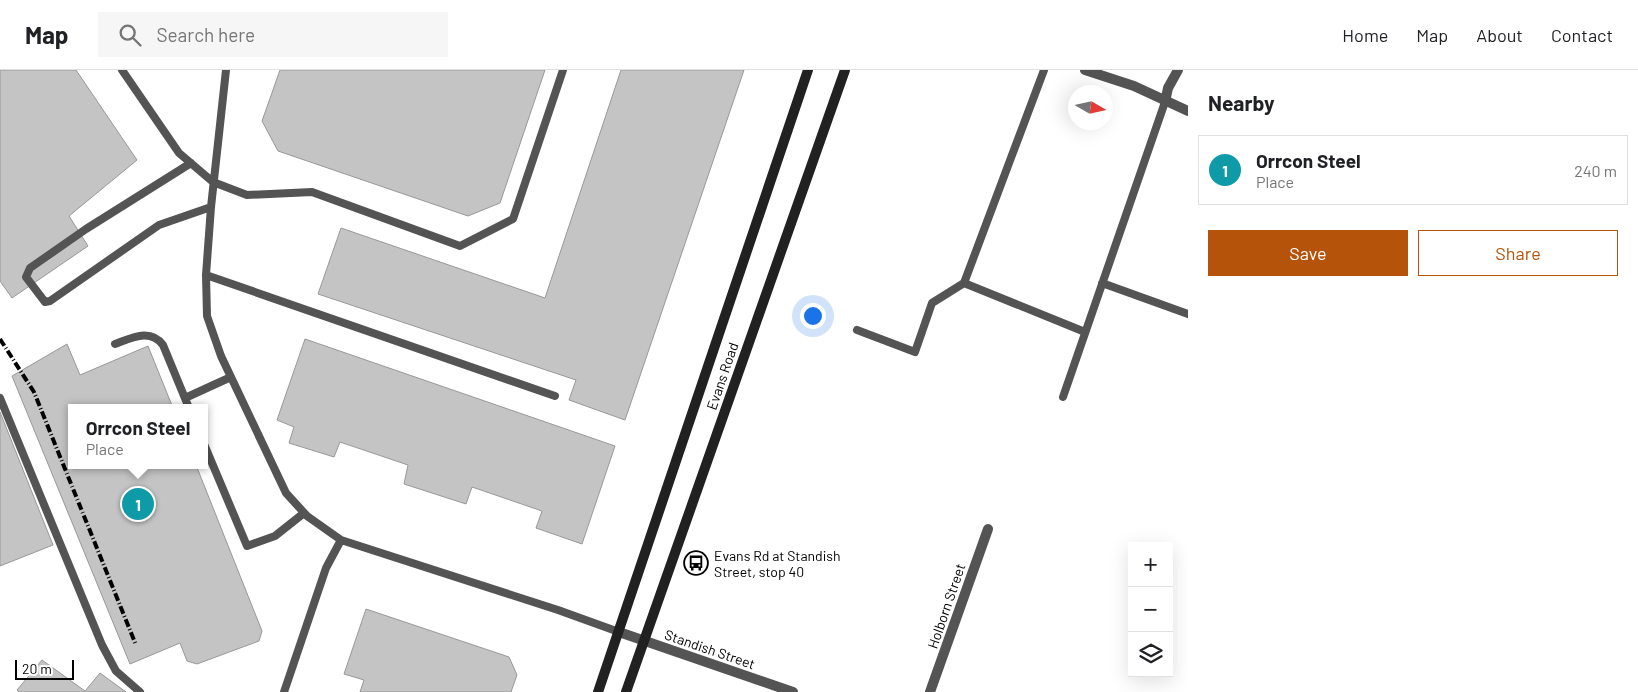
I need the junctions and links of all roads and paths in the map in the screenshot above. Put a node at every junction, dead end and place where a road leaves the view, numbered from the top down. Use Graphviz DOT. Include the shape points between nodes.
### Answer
graph roads {
  1 [pos="122,70"];
  2 [pos="226,70"];
  3 [pos="563,70"];
  4 [pos="808,70"];
  5 [pos="845,70"];
  6 [pos="1044,70"];
  7 [pos="1085,70"];
  8 [pos="1178,70"];
  9 [pos="1165,102"];
  10 [pos="1188,111"];
  11 [pos="190,163"];
  12 [pos="213,182"];
  13 [pos="211,207"];
  14 [pos="206,275"];
  15 [pos="964,283"];
  16 [pos="1102,283"];
  17 [pos="1188,314"];
  18 [pos="857,330"];
  19 [pos="1086,332"];
  20 [pos="115,344"];
  21 [pos="231,377"];
  22 [pos="556,396"];
  23 [pos="0,398"];
  24 [pos="185,398"];
  25 [pos="1063,398"];
  26 [pos="187,404"];
  27 [pos="208,453"];
  28 [pos="304,513"];
  29 [pos="988,529"];
  30 [pos="341,540"];
  31 [pos="619,632"];
  32 [pos="644,640"];
  33 [pos="140,692"];
  34 [pos="284,692"];
  35 [pos="598,692"];
  36 [pos="626,692"];
  37 [pos="793,692"];
  38 [pos="930,692"];
  1 -- 11 [label="lane" via="179,153"];
  2 -- 12 [label="lane"];
  3 -- 12 [label="lane" via="513,219 460,246 312,192 246,195"];
  4 -- 31 [label="main road, Evans Road"];
  5 -- 32 [label="main road, Evans Road"];
  6 -- 15 [label="lane"];
  7 -- 9 [label="street" via="1134,86"];
  8 -- 9 [label="street"];
  9 -- 10 [label="street"];
  9 -- 16 [label="lane"];
  11 -- 12 [label="lane"];
  11 -- 13 [label="lane" via="86,229 30,268 26,277 41,298 45,302 50,301 158,225"];
  12 -- 13 [label="lane"];
  13 -- 14 [label="lane"];
  14 -- 21 [label="lane" via="207,316"];
  14 -- 22 [label="lane"];
  15 -- 18 [label="lane" via="932,303 915,352"];
  15 -- 19 [label="lane"];
  16 -- 17 [label="lane"];
  16 -- 19 [label="lane"];
  19 -- 25 [label="lane"];
  20 -- 24 [label="lane" via="138,336 157,337"];
  21 -- 24 [label="lane"];
  21 -- 28 [label="lane" via="286,493"];
  23 -- 33 [label="lane" via="102,645 116,672"];
  24 -- 26 [label="lane"];
  27 -- 28 [label="lane" via="247,546 275,536"];
  28 -- 30 [label="lane"];
  29 -- 38 [label="street, Holborn Street"];
  30 -- 31 [label="lane"];
  30 -- 34 [label="lane" via="326,568"];
  31 -- 32 [label="street, Standish Street"];
  31 -- 35 [label="main road, Evans Road"];
  32 -- 36 [label="main road, Evans Road"];
  32 -- 37 [label="street, Standish Street"];
}
